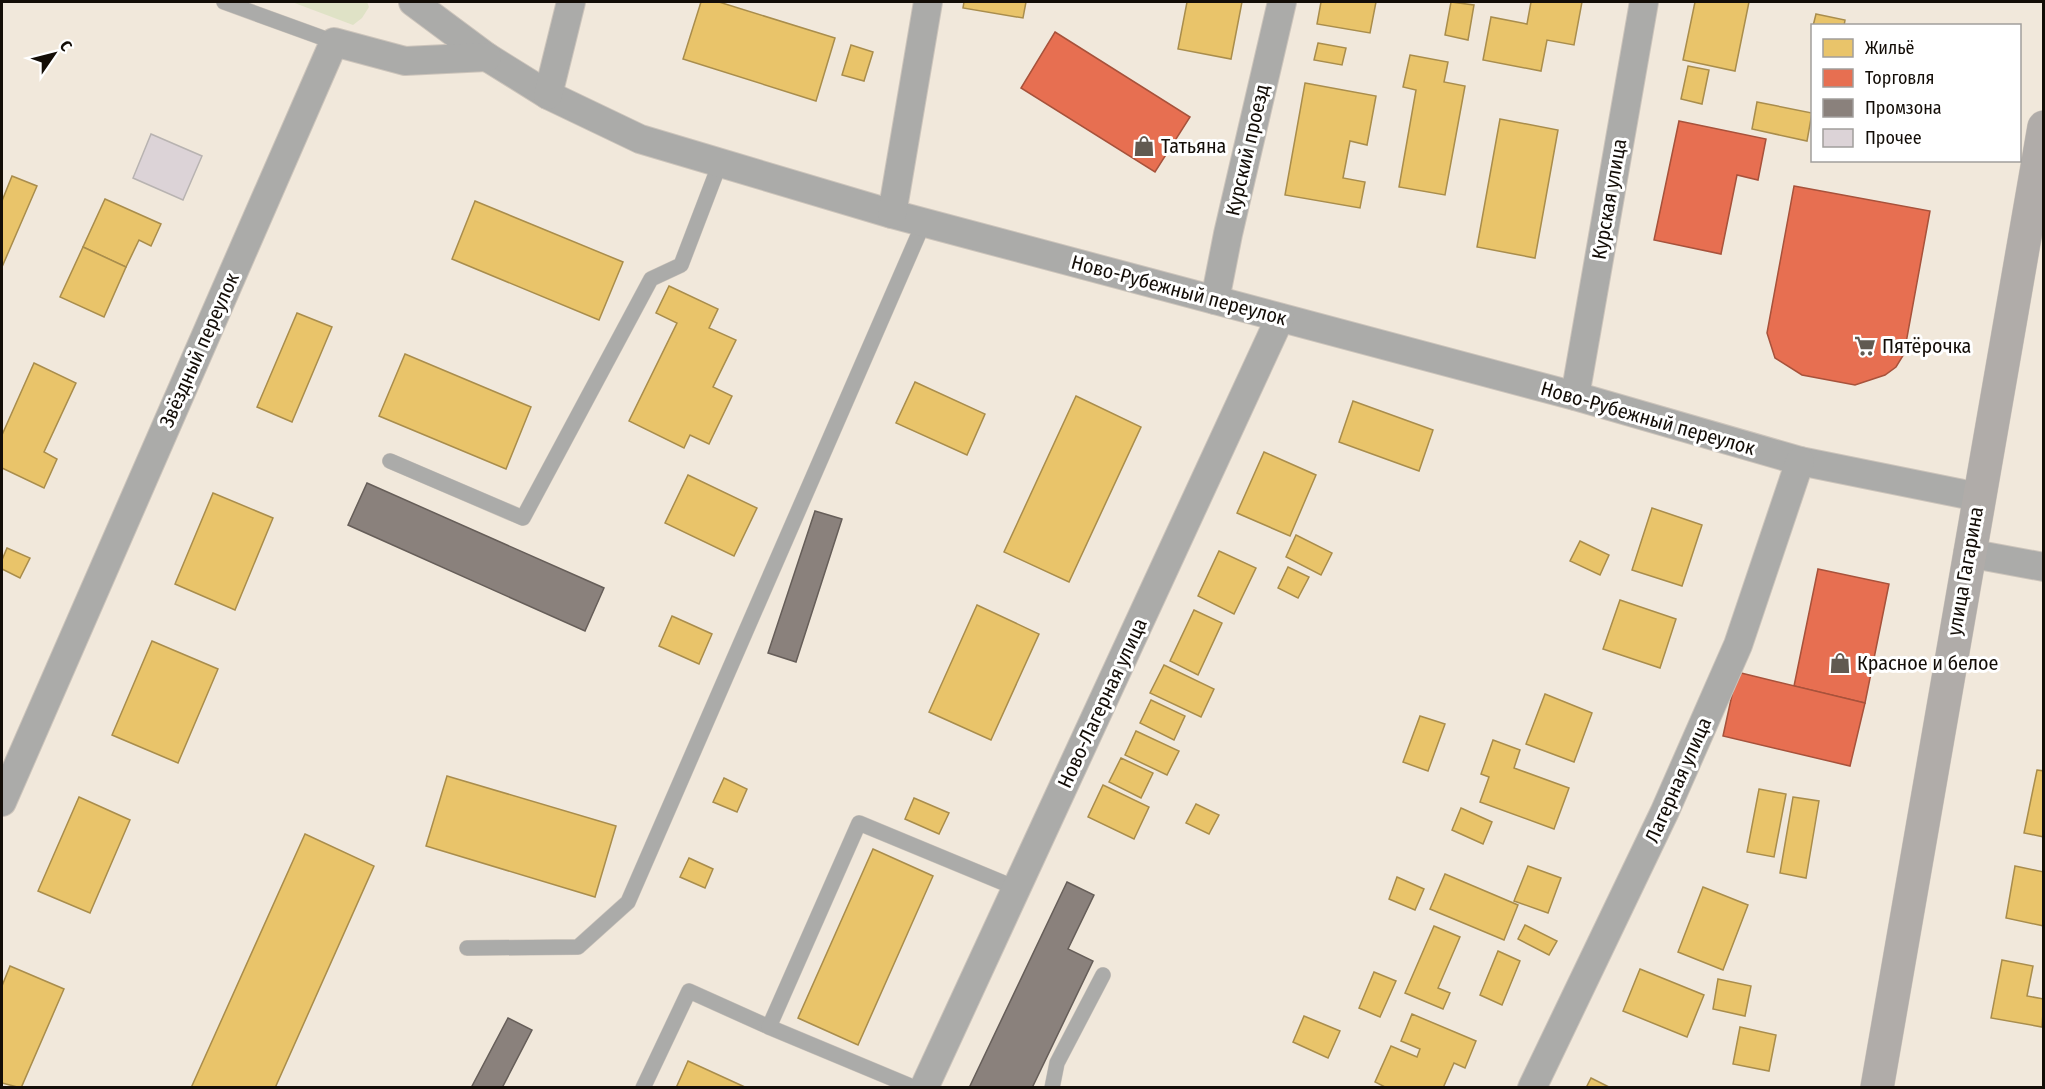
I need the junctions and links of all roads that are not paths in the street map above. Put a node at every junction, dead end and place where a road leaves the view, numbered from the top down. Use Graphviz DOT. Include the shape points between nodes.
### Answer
graph roads {
  1 [pos="224,2"];
  2 [pos="413,2"];
  3 [pos="571,2"];
  4 [pos="928,2"];
  5 [pos="1282,2"];
  6 [pos="1644,2"];
  7 [pos="334,42"];
  8 [pos="487,57"];
  9 [pos="548,95"];
  10 [pos="2043,127"];
  11 [pos="720,163"];
  12 [pos="892,214"];
  13 [pos="924,222"];
  14 [pos="1215,300"];
  15 [pos="1280,318"];
  16 [pos="1575,396"];
  17 [pos="390,461"];
  18 [pos="1800,461"];
  19 [pos="1978,497"];
  20 [pos="1968,553"];
  21 [pos="2043,567"];
  22 [pos="2,802"];
  23 [pos="1016,888"];
  24 [pos="467,948"];
  25 [pos="1103,975"];
  26 [pos="769,1027"];
  27 [pos="643,1088"];
  28 [pos="915,1088"];
  29 [pos="924,1088"];
  30 [pos="1052,1088"];
  31 [pos="1532,1088"];
  32 [pos="1877,1088"];
  1 -- 7 [label="lane"];
  2 -- 8 [label="street, Ново-Рубежный переулок"];
  3 -- 9 [label="street"];
  4 -- 12 [label="street"];
  5 -- 14 [label="street, Курский проезд"];
  6 -- 16 [label="street, Курская улица"];
  7 -- 8 [label="street" via="405,61"];
  7 -- 22 [label="street, Звёздный переулок"];
  8 -- 9 [label="street, Ново-Рубежный переулок"];
  9 -- 11 [label="street, Ново-Рубежный переулок" via="640,139"];
  10 -- 19 [label="main road, улица Гагарина"];
  11 -- 12 [label="street, Ново-Рубежный переулок"];
  11 -- 17 [label="lane" via="681,265 651,279 523,518"];
  12 -- 13 [label="street, Ново-Рубежный переулок"];
  13 -- 14 [label="street, Ново-Рубежный переулок"];
  13 -- 24 [label="lane" via="628,902 578,947"];
  14 -- 15 [label="street, Ново-Рубежный переулок"];
  15 -- 16 [label="street, Ново-Рубежный переулок"];
  15 -- 23 [label="street, Ново-Лагерная улица"];
  16 -- 18 [label="street, Ново-Рубежный переулок"];
  18 -- 19 [label="street, Ново-Рубежный переулок"];
  18 -- 31 [label="street, Лагерная улица" via="1738,645 1665,811"];
  19 -- 20 [label="main road, улица Гагарина"];
  20 -- 21 [label="street"];
  20 -- 32 [label="main road, улица Гагарина"];
  23 -- 26 [label="lane" via="859,824"];
  23 -- 29 [label="street, Ново-Лагерная улица"];
  25 -- 30 [label="lane" via="1057,1064"];
  26 -- 27 [label="lane" via="689,990"];
  26 -- 28 [label="lane"];
}
